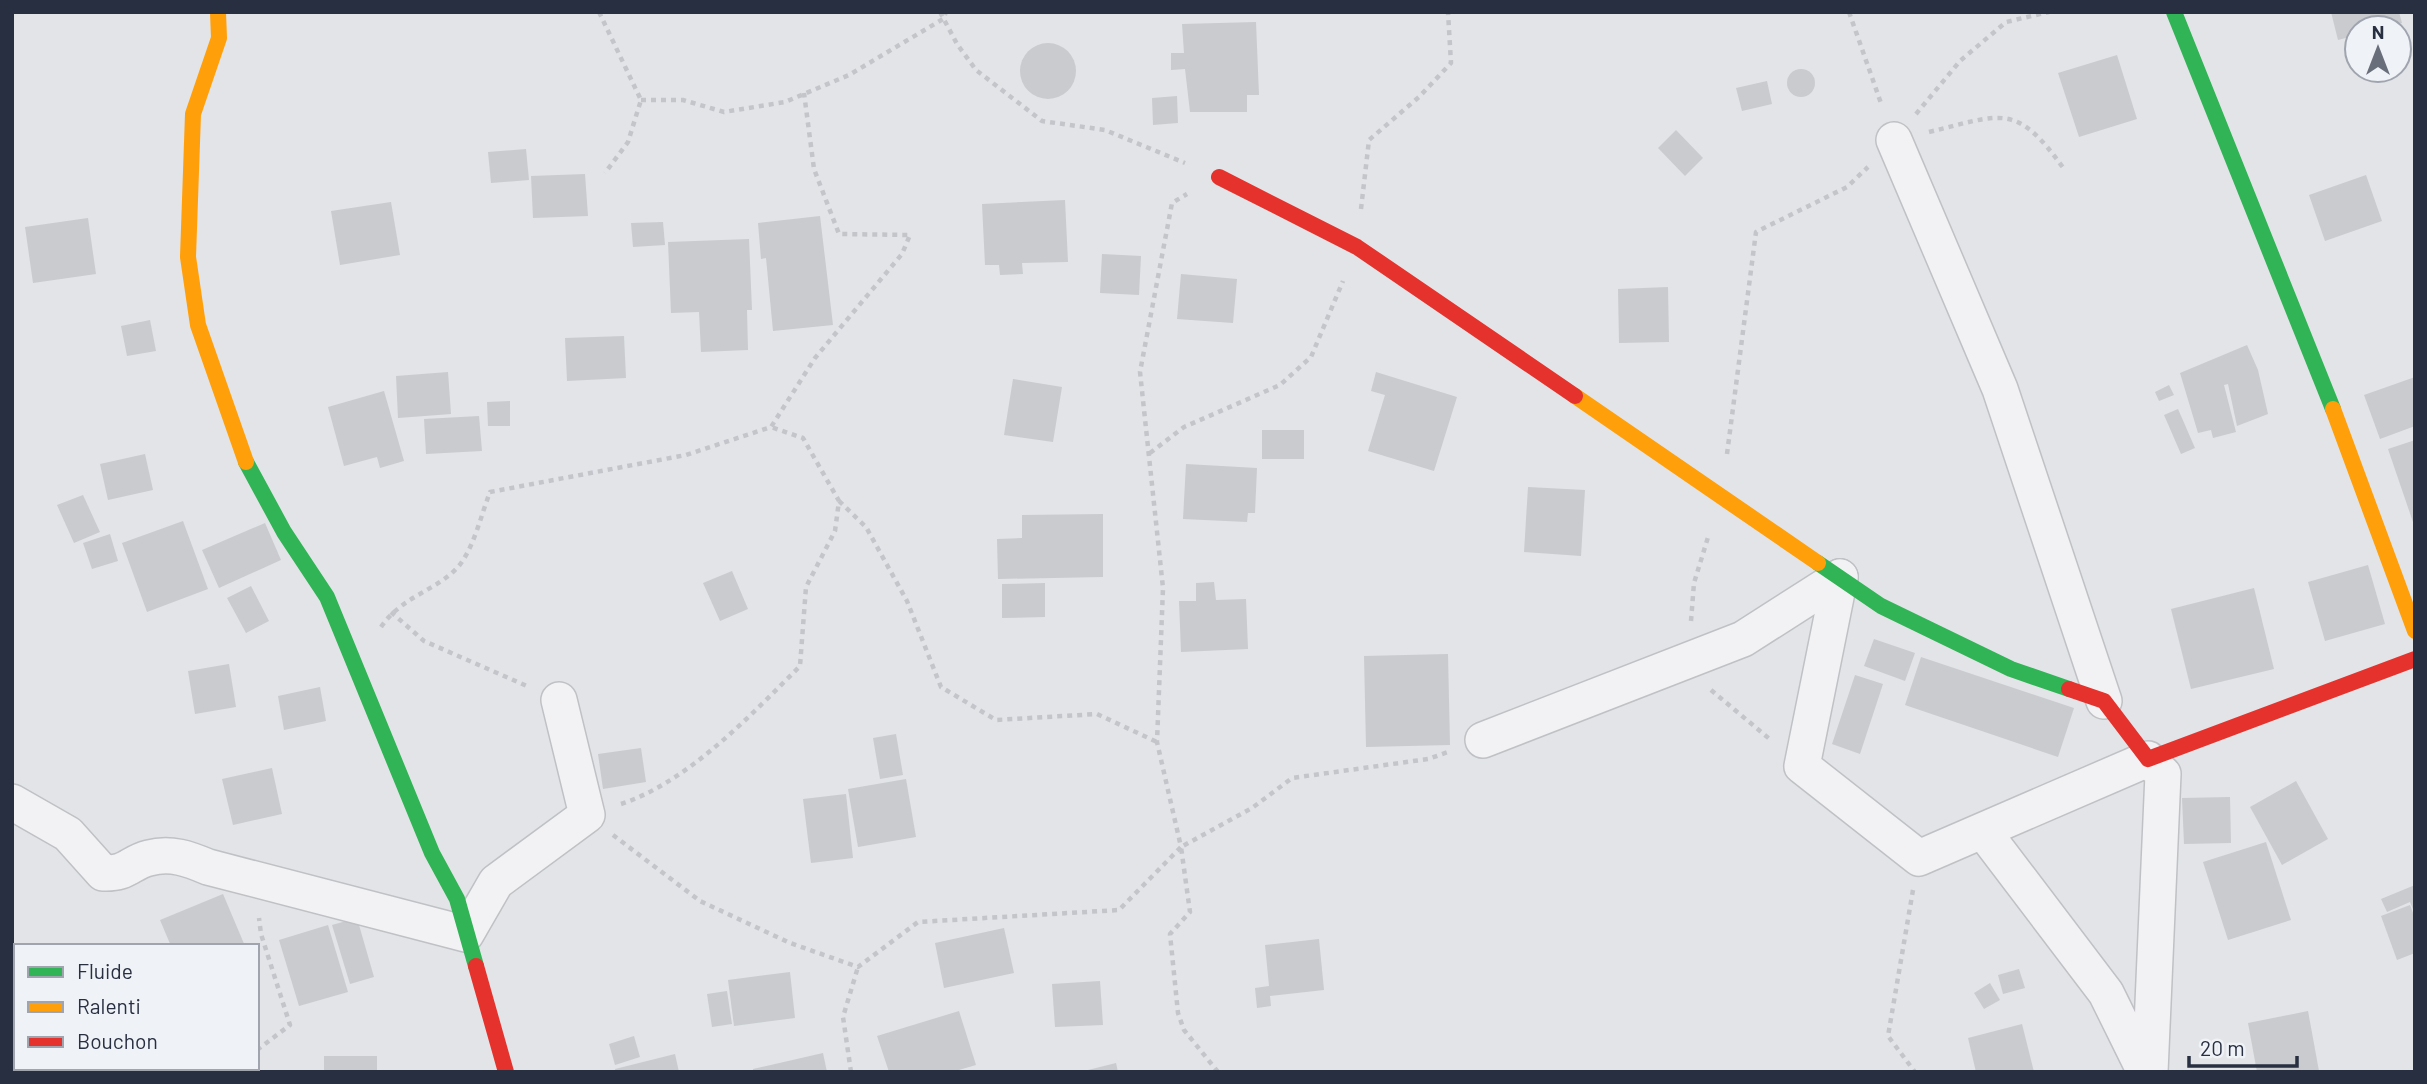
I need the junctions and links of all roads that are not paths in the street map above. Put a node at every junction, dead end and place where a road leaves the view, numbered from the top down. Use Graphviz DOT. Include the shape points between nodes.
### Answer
graph roads {
  1 [pos="218,12"];
  2 [pos="2174,12"];
  3 [pos="1894,140"];
  4 [pos="1219,177"];
  5 [pos="1840,577"];
  6 [pos="2415,631"];
  7 [pos="2415,659"];
  8 [pos="559,700"];
  9 [pos="2104,701"];
  10 [pos="1483,740"];
  11 [pos="2148,759"];
  12 [pos="12,802"];
  13 [pos="1983,831"];
  14 [pos="466,934"];
  15 [pos="506,1072"];
  16 [pos="2148,1072"];
  1 -- 14 [label="street" via="219,38 193,114 188,257 198,325 241,454 327,597 432,853 457,899"];
  2 -- 6 [label="street" via="2310,348"];
  3 -- 9 [label="street" via="2000,389"];
  4 -- 5 [label="street" via="1357,247"];
  5 -- 9 [label="street" via="1881,606 2011,668"];
  5 -- 10 [label="street" via="1743,639"];
  5 -- 13 [label="street" via="1802,766 1919,858"];
  7 -- 11 [label="street"];
  8 -- 14 [label="street" via="587,815 496,882"];
  9 -- 11 [label="street"];
  11 -- 13 [label="street"];
  11 -- 16 [label="street" via="2163,774"];
  12 -- 14 [label="street" via="68,834 103,873 119,873 149,858 179,855 208,867"];
  13 -- 16 [label="street" via="2106,993"];
  14 -- 15 [label="street"];
}
